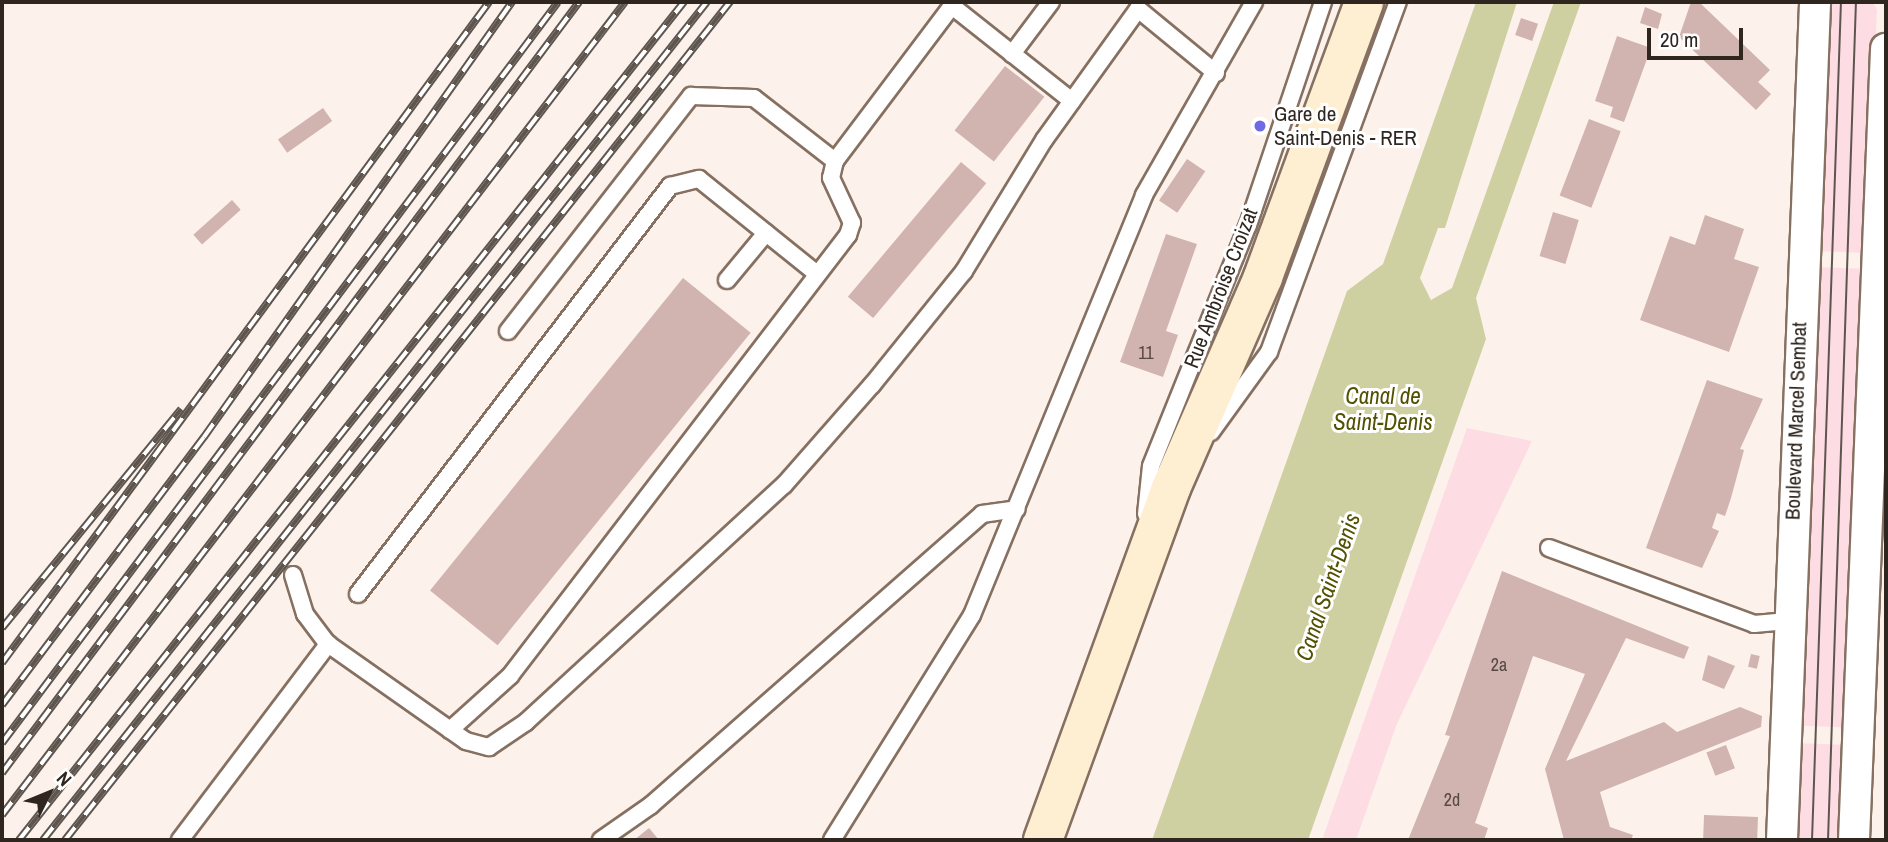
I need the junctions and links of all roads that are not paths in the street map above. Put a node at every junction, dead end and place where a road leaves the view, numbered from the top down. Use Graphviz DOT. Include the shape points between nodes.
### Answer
graph roads {
  1 [pos="1051,2"];
  2 [pos="1254,2"];
  3 [pos="1323,2"];
  4 [pos="1364,2"];
  5 [pos="1398,2"];
  6 [pos="1815,2"];
  7 [pos="953,4"];
  8 [pos="1140,5"];
  9 [pos="1886,49"];
  10 [pos="1012,54"];
  11 [pos="1216,73"];
  12 [pos="1072,101"];
  13 [pos="835,161"];
  14 [pos="766,233"];
  15 [pos="817,274"];
  16 [pos="727,280"];
  17 [pos="1881,302"];
  18 [pos="508,331"];
  19 [pos="1171,488"];
  20 [pos="1017,509"];
  21 [pos="1549,548"];
  22 [pos="293,575"];
  23 [pos="1138,578"];
  24 [pos="358,594"];
  25 [pos="1788,621"];
  26 [pos="328,644"];
  27 [pos="450,730"];
  28 [pos="180,840"];
  29 [pos="601,840"];
  30 [pos="832,840"];
  31 [pos="1043,840"];
  32 [pos="1782,840"];
  33 [pos="1854,840"];
  1 -- 10 [label="lane"];
  2 -- 11 [label="lane"];
  3 -- 23 [label="lane, Rue Ambroise Croizat" via="1248,225 1151,466"];
  4 -- 19 [label="main road, Rue Ambroise Croizat" via="1263,277"];
  5 -- 19 [label="lane, Rue Ambroise Croizat" via="1269,352"];
  6 -- 25 [label="street, Boulevard Marcel Sembat"];
  7 -- 10 [label="lane"];
  7 -- 13 [label="lane"];
  8 -- 11 [label="lane"];
  8 -- 12 [label="lane"];
  9 -- 17 [label="street"];
  10 -- 12 [label="lane"];
  11 -- 20 [label="lane" via="1144,195"];
  12 -- 27 [label="lane" via="964,271 784,485 518,729 489,747"];
  13 -- 15 [label="lane" via="831,178 852,223"];
  13 -- 18 [label="lane" via="754,97 691,96"];
  14 -- 15 [label="lane"];
  14 -- 16 [label="lane"];
  14 -- 24 [label="lane" via="699,179 670,186"];
  15 -- 27 [label="lane" via="510,676"];
  17 -- 33 [label="street"];
  19 -- 23 [label="main road, Rue Ambroise Croizat"];
  20 -- 29 [label="lane" via="982,514 650,806"];
  20 -- 30 [label="lane" via="972,615"];
  21 -- 25 [label="lane" via="1754,624"];
  22 -- 26 [label="lane" via="300,603"];
  23 -- 31 [label="main road, Rue Ambroise Croizat"];
  25 -- 32 [label="street, Boulevard Marcel Sembat"];
  26 -- 27 [label="lane"];
  26 -- 28 [label="lane"];
}
